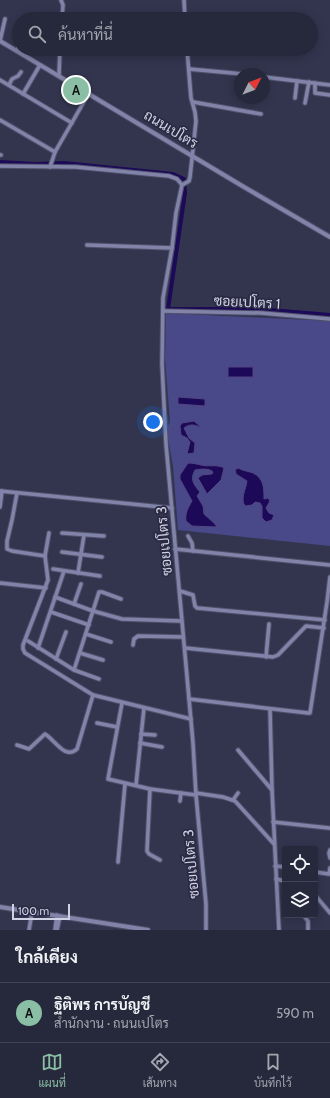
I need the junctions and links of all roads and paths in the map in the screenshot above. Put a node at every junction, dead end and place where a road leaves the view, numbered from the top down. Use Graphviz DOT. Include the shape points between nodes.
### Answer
graph roads {
  1 [pos="61,0"];
  2 [pos="184,0"];
  3 [pos="62,12"];
  4 [pos="185,12"];
  5 [pos="5,19"];
  6 [pos="0,41"];
  7 [pos="12,48"];
  8 [pos="25,56"];
  9 [pos="60,56"];
  10 [pos="188,56"];
  11 [pos="40,65"];
  12 [pos="189,68"];
  13 [pos="21,72"];
  14 [pos="234,73"];
  15 [pos="59,75"];
  16 [pos="270,78"];
  17 [pos="0,80"];
  18 [pos="297,81"];
  19 [pos="308,82"];
  20 [pos="315,83"];
  21 [pos="9,85"];
  22 [pos="330,85"];
  23 [pos="89,93"];
  24 [pos="24,94"];
  25 [pos="330,95"];
  26 [pos="295,98"];
  27 [pos="193,102"];
  28 [pos="305,103"];
  29 [pos="261,114"];
  30 [pos="0,120"];
  31 [pos="72,123"];
  32 [pos="55,152"];
  33 [pos="193,155"];
  34 [pos="51,163"];
  35 [pos="0,166"];
  36 [pos="183,185"];
  37 [pos="330,237"];
  38 [pos="87,245"];
  39 [pos="172,248"];
  40 [pos="163,311"];
  41 [pos="330,319"];
  42 [pos="1,491"];
  43 [pos="17,493"];
  44 [pos="0,507"];
  45 [pos="172,508"];
  46 [pos="49,533"];
  47 [pos="62,533"];
  48 [pos="84,535"];
  49 [pos="104,536"];
  50 [pos="188,536"];
  51 [pos="175,549"];
  52 [pos="193,550"];
  53 [pos="62,552"];
  54 [pos="81,554"];
  55 [pos="45,556"];
  56 [pos="102,557"];
  57 [pos="330,565"];
  58 [pos="53,569"];
  59 [pos="64,571"];
  60 [pos="78,573"];
  61 [pos="100,576"];
  62 [pos="330,577"];
  63 [pos="0,583"];
  64 [pos="81,584"];
  65 [pos="46,588"];
  66 [pos="180,591"];
  67 [pos="56,597"];
  68 [pos="121,599"];
  69 [pos="329,603"];
  70 [pos="74,604"];
  71 [pos="93,611"];
  72 [pos="51,612"];
  73 [pos="324,620"];
  74 [pos="182,621"];
  75 [pos="269,624"];
  76 [pos="89,625"];
  77 [pos="324,628"];
  78 [pos="66,632"];
  79 [pos="86,634"];
  80 [pos="183,637"];
  81 [pos="28,642"];
  82 [pos="111,642"];
  83 [pos="133,645"];
  84 [pos="38,648"];
  85 [pos="185,648"];
  86 [pos="80,653"];
  87 [pos="266,657"];
  88 [pos="56,659"];
  89 [pos="103,660"];
  90 [pos="74,670"];
  91 [pos="99,679"];
  92 [pos="93,695"];
  93 [pos="189,699"];
  94 [pos="122,703"];
  95 [pos="144,708"];
  96 [pos="270,709"];
  97 [pos="190,719"];
  98 [pos="97,723"];
  99 [pos="117,727"];
  100 [pos="141,734"];
  101 [pos="155,735"];
  102 [pos="140,743"];
  103 [pos="17,745"];
  104 [pos="162,747"];
  105 [pos="238,750"];
  106 [pos="125,784"];
  107 [pos="136,785"];
  108 [pos="150,789"];
  109 [pos="272,790"];
  110 [pos="181,793"];
  111 [pos="238,793"];
  112 [pos="196,794"];
  113 [pos="233,800"];
  114 [pos="180,801"];
  115 [pos="273,822"];
  116 [pos="329,828"];
  117 [pos="274,844"];
  118 [pos="330,850"];
  119 [pos="330,858"];
  120 [pos="160,860"];
  121 [pos="118,862"];
  122 [pos="275,866"];
  123 [pos="282,867"];
  124 [pos="330,868"];
  125 [pos="318,872"];
  126 [pos="330,874"];
  127 [pos="276,879"];
  128 [pos="282,880"];
  129 [pos="318,899"];
  130 [pos="0,907"];
  131 [pos="32,912"];
  132 [pos="330,913"];
  133 [pos="58,916"];
  134 [pos="306,918"];
  135 [pos="29,930"];
  136 [pos="56,930"];
  137 [pos="148,930"];
  138 [pos="206,930"];
  139 [pos="279,930"];
  140 [pos="308,930"];
  1 -- 3 [label="street"];
  2 -- 4 [label="street"];
  5 -- 6 [label="street"];
  6 -- 7 [label="street, ถนนเปโตร"];
  8 -- 11 [label="street, ถนนเปโตร"];
  9 -- 15 [label="street"];
  10 -- 12 [label="street"];
  11 -- 15 [label="street, ถนนเปโตร"];
  11 -- 24 [label="street"];
  12 -- 14 [label="street"];
  12 -- 27 [label="street"];
  13 -- 21 [label="street"];
  15 -- 23 [label="street, ถนนเปโตร"];
  16 -- 18 [label="street"];
  17 -- 21 [label="street"];
  18 -- 19 [label="street"];
  18 -- 26 [label="street"];
  19 -- 20 [label="street"];
  19 -- 28 [label="street"];
  20 -- 22 [label="street"];
  20 -- 25 [label="street" via="315,93"];
  21 -- 24 [label="street"];
  23 -- 31 [label="street"];
  23 -- 33 [label="street, ถนนเปโตร"];
  24 -- 31 [label="street"];
  27 -- 29 [label="street"];
  27 -- 33 [label="street" via="196,121"];
  30 -- 32 [label="street"];
  31 -- 32 [label="street"];
  32 -- 34 [label="street"];
  33 -- 36 [label="street" via="189,181"];
  33 -- 37 [label="street, ถนนเปโตร"];
  34 -- 35 [label="street"];
  34 -- 36 [label="street" via="169,176"];
  36 -- 39 [label="street, ซอยเปโตร 3"];
  38 -- 39 [label="street"];
  39 -- 40 [label="street, ซอยเปโตร 3"];
  40 -- 41 [label="street, ซอยเปโตร 1" via="261,313"];
  40 -- 45 [label="street, ซอยเปโตร 3" via="162,364"];
  42 -- 43 [label="street"];
  42 -- 44 [label="street"];
  43 -- 45 [label="street"];
  43 -- 55 [label="street" via="7,549"];
  45 -- 51 [label="street, ซอยเปโตร 3"];
  46 -- 55 [label="street"];
  47 -- 48 [label="street"];
  48 -- 49 [label="street"];
  48 -- 54 [label="street"];
  50 -- 52 [label="street"];
  51 -- 52 [label="street"];
  51 -- 66 [label="street, ซอยเปโตร 3"];
  52 -- 57 [label="street"];
  53 -- 54 [label="street"];
  54 -- 56 [label="street"];
  54 -- 60 [label="street"];
  55 -- 65 [label="street" via="48,580"];
  58 -- 59 [label="street"];
  59 -- 60 [label="street"];
  59 -- 67 [label="street"];
  60 -- 61 [label="street"];
  62 -- 69 [label="street"];
  63 -- 65 [label="street"];
  64 -- 70 [label="street"];
  65 -- 92 [label="street" via="23,649 25,653"];
  66 -- 73 [label="street" via="193,595 197,608"];
  66 -- 74 [label="street, ซอยเปโตร 3"];
  67 -- 70 [label="street"];
  67 -- 72 [label="street"];
  68 -- 71 [label="street" via="100,591"];
  69 -- 73 [label="street"];
  70 -- 71 [label="street"];
  71 -- 74 [label="street" via="122,619"];
  71 -- 76 [label="street"];
  72 -- 76 [label="street"];
  72 -- 84 [label="street"];
  73 -- 77 [label="street"];
  74 -- 80 [label="street, ซอยเปโตร 3"];
  75 -- 87 [label="street"];
  76 -- 79 [label="street"];
  77 -- 87 [label="street" via="306,626 276,656"];
  77 -- 96 [label="street" via="310,713"];
  78 -- 88 [label="street"];
  79 -- 82 [label="street"];
  79 -- 86 [label="street"];
  80 -- 83 [label="street" via="140,636 135,638"];
  80 -- 85 [label="street, ซอยเปโตร 3"];
  81 -- 84 [label="street"];
  84 -- 88 [label="street"];
  85 -- 87 [label="street"];
  85 -- 93 [label="street, ซอยเปโตร 3"];
  86 -- 89 [label="street"];
  86 -- 90 [label="street"];
  88 -- 90 [label="street"];
  90 -- 91 [label="street"];
  92 -- 94 [label="street"];
  92 -- 103 [label="street" via="74,752 63,750 45,734 29,749"];
  93 -- 96 [label="street"];
  93 -- 97 [label="street, ซอยเปโตร 3"];
  94 -- 95 [label="street"];
  94 -- 99 [label="street"];
  95 -- 97 [label="street"];
  95 -- 100 [label="street"];
  96 -- 109 [label="street"];
  97 -- 112 [label="street, ซอยเปโตร 3"];
  98 -- 99 [label="street"];
  99 -- 106 [label="street" via="108,778"];
  100 -- 101 [label="street"];
  100 -- 102 [label="street"];
  102 -- 104 [label="street"];
  102 -- 107 [label="street"];
  105 -- 109 [label="street"];
  106 -- 107 [label="street"];
  106 -- 121 [label="street"];
  107 -- 108 [label="street"];
  108 -- 110 [label="street"];
  108 -- 120 [label="street" via="147,851"];
  109 -- 115 [label="street"];
  110 -- 112 [label="street"];
  110 -- 114 [label="street"];
  111 -- 113 [label="street"];
  112 -- 113 [label="street" via="223,796"];
  112 -- 138 [label="street, ซอยเปโตร 3"];
  113 -- 117 [label="street"];
  115 -- 116 [label="street"];
  115 -- 117 [label="street"];
  117 -- 122 [label="street"];
  118 -- 119 [label="street"];
  122 -- 123 [label="street"];
  122 -- 127 [label="street"];
  124 -- 126 [label="street"];
  125 -- 126 [label="street"];
  127 -- 128 [label="street"];
  127 -- 139 [label="street"];
  129 -- 132 [label="street"];
  130 -- 131 [label="street"];
  131 -- 133 [label="street"];
  131 -- 135 [label="street"];
  133 -- 136 [label="street"];
  133 -- 137 [label="street"];
  134 -- 140 [label="street"];
}
